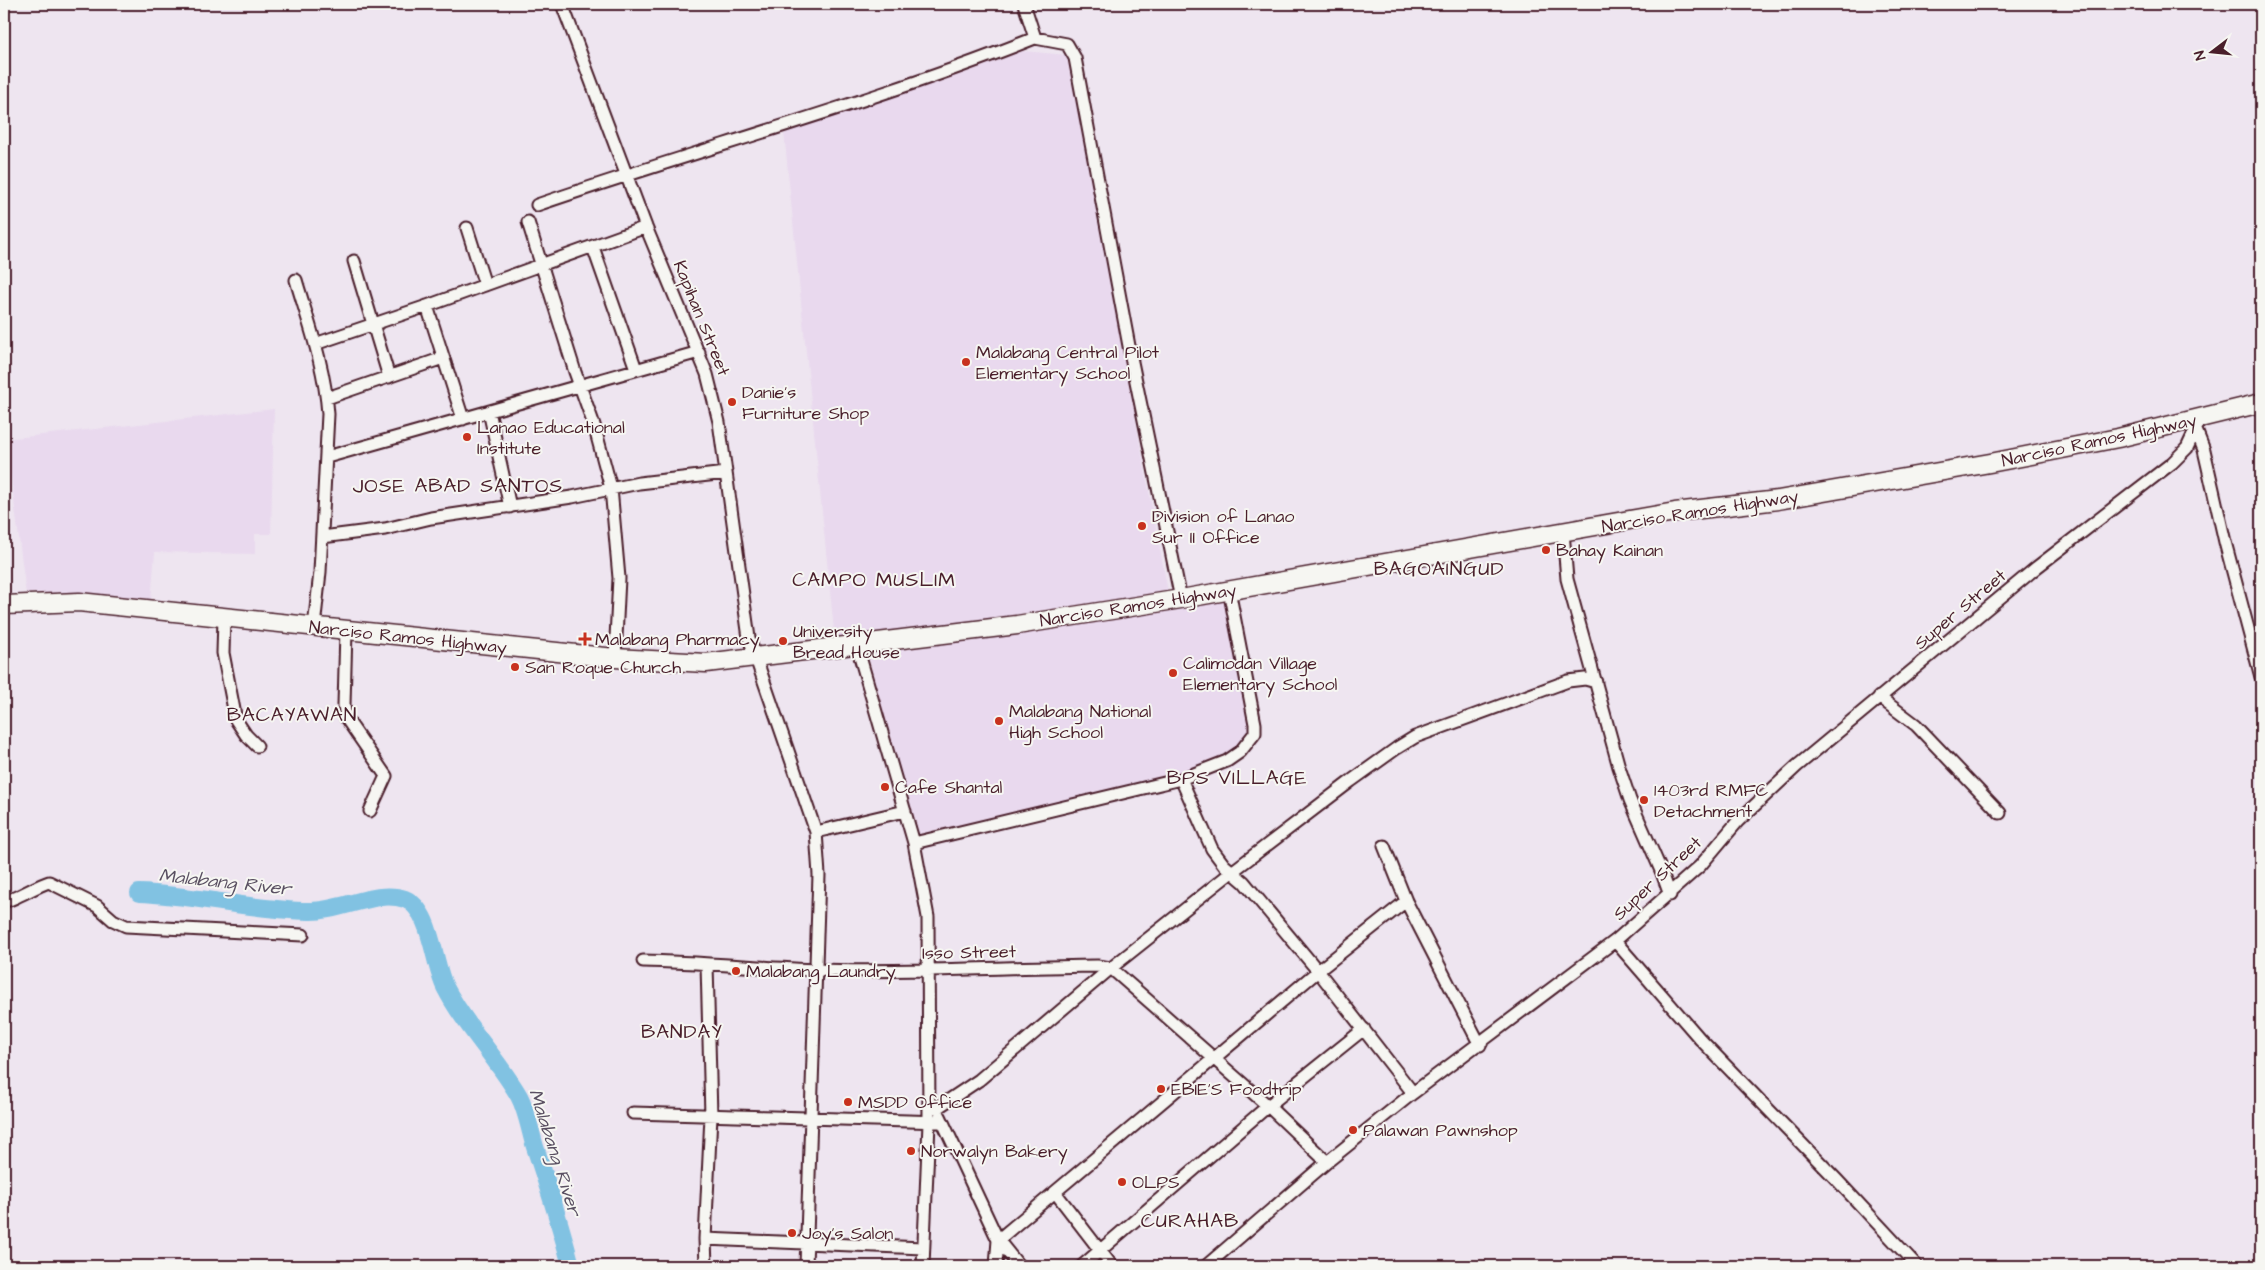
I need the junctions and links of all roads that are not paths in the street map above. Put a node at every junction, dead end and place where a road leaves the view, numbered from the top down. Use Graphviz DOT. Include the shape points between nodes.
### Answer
graph roads {
  1 [pos="562,4"];
  2 [pos="1024,4"];
  3 [pos="1035,38"];
  4 [pos="627,174"];
  5 [pos="537,205"];
  6 [pos="528,222"];
  7 [pos="646,227"];
  8 [pos="467,228"];
  9 [pos="593,247"];
  10 [pos="354,261"];
  11 [pos="540,264"];
  12 [pos="296,280"];
  13 [pos="485,285"];
  14 [pos="427,306"];
  15 [pos="374,325"];
  16 [pos="315,344"];
  17 [pos="699,352"];
  18 [pos="443,358"];
  19 [pos="636,369"];
  20 [pos="389,377"];
  21 [pos="580,387"];
  22 [pos="327,398"];
  23 [pos="2261,403"];
  24 [pos="488,411"];
  25 [pos="463,419"];
  26 [pos="2198,424"];
  27 [pos="327,457"];
  28 [pos="726,473"];
  29 [pos="611,488"];
  30 [pos="510,507"];
  31 [pos="1563,532"];
  32 [pos="322,538"];
  33 [pos="1229,590"];
  34 [pos="1181,599"];
  35 [pos="4,606"];
  36 [pos="224,618"];
  37 [pos="314,627"];
  38 [pos="346,630"];
  39 [pos="856,644"];
  40 [pos="615,658"];
  41 [pos="755,659"];
  42 [pos="2261,677"];
  43 [pos="1596,682"];
  44 [pos="1879,697"];
  45 [pos="257,746"];
  46 [pos="1181,778"];
  47 [pos="370,811"];
  48 [pos="905,811"];
  49 [pos="2000,814"];
  50 [pos="816,832"];
  51 [pos="914,843"];
  52 [pos="1384,846"];
  53 [pos="1233,871"];
  54 [pos="1670,895"];
  55 [pos="4,901"];
  56 [pos="1406,901"];
  57 [pos="303,935"];
  58 [pos="1615,942"];
  59 [pos="643,961"];
  60 [pos="708,964"];
  61 [pos="1111,968"];
  62 [pos="816,970"];
  63 [pos="928,971"];
  64 [pos="1318,971"];
  65 [pos="1364,1029"];
  66 [pos="1480,1045"];
  67 [pos="1214,1060"];
  68 [pos="929,1091"];
  69 [pos="1413,1093"];
  70 [pos="1268,1106"];
  71 [pos="937,1108"];
  72 [pos="633,1113"];
  73 [pos="711,1116"];
  74 [pos="812,1120"];
  75 [pos="942,1122"];
  76 [pos="929,1123"];
  77 [pos="1327,1162"];
  78 [pos="1055,1192"];
  79 [pos="705,1239"];
  80 [pos="998,1240"];
  81 [pos="807,1243"];
  82 [pos="923,1248"];
  83 [pos="1101,1252"];
  84 [pos="706,1266"];
  85 [pos="806,1266"];
  86 [pos="923,1266"];
  87 [pos="996,1266"];
  88 [pos="1019,1266"];
  89 [pos="1082,1266"];
  90 [pos="1112,1266"];
  91 [pos="1206,1266"];
  92 [pos="1917,1266"];
  1 -- 4 [label="street, Kapihan Street"];
  2 -- 3 [label="street"];
  3 -- 4 [label="street" via="883,94"];
  3 -- 34 [label="street" via="1067,44 1075,58 1132,362"];
  4 -- 5 [label="street"];
  4 -- 7 [label="street, Kapihan Street"];
  6 -- 11 [label="street"];
  7 -- 9 [label="street"];
  7 -- 17 [label="street, Kapihan Street"];
  8 -- 13 [label="street"];
  9 -- 11 [label="street"];
  9 -- 19 [label="street"];
  10 -- 15 [label="street"];
  11 -- 13 [label="street"];
  11 -- 21 [label="street"];
  12 -- 16 [label="street"];
  13 -- 14 [label="street"];
  14 -- 15 [label="street"];
  14 -- 18 [label="street"];
  15 -- 16 [label="street"];
  15 -- 20 [label="street"];
  16 -- 22 [label="street"];
  17 -- 19 [label="street"];
  17 -- 28 [label="street, Kapihan Street" via="713,397"];
  18 -- 20 [label="street"];
  18 -- 25 [label="street"];
  19 -- 21 [label="street"];
  20 -- 22 [label="street"];
  21 -- 24 [label="street"];
  21 -- 29 [label="street"];
  22 -- 27 [label="street"];
  23 -- 26 [label="highway, Narciso Ramos Highway"];
  24 -- 25 [label="street"];
  24 -- 30 [label="street"];
  25 -- 27 [label="street"];
  26 -- 31 [label="highway, Narciso Ramos Highway" via="1778,500 1675,512"];
  26 -- 42 [label="street"];
  26 -- 44 [label="street, Super Street" via="2187,448 2172,463 2037,567"];
  27 -- 32 [label="street"];
  28 -- 29 [label="street"];
  28 -- 41 [label="street, Kapihan Street" via="746,621"];
  29 -- 30 [label="street"];
  29 -- 40 [label="street" via="619,578"];
  30 -- 32 [label="street"];
  31 -- 33 [label="highway, Narciso Ramos Highway"];
  31 -- 43 [label="street" via="1567,579"];
  32 -- 37 [label="street"];
  33 -- 34 [label="highway, Narciso Ramos Highway"];
  33 -- 46 [label="street" via="1255,733 1240,752 1227,761"];
  34 -- 39 [label="highway, Narciso Ramos Highway" via="1017,625"];
  35 -- 36 [label="highway, Narciso Ramos Highway" via="78,602"];
  36 -- 37 [label="highway, Narciso Ramos Highway"];
  36 -- 45 [label="street" via="223,652 236,720"];
  37 -- 38 [label="highway, Narciso Ramos Highway"];
  38 -- 40 [label="highway, Narciso Ramos Highway"];
  38 -- 47 [label="street" via="346,718 386,776"];
  39 -- 41 [label="highway, Narciso Ramos Highway"];
  39 -- 48 [label="street"];
  40 -- 41 [label="highway, Narciso Ramos Highway" via="697,663"];
  41 -- 50 [label="street, Kapihan Street"];
  43 -- 53 [label="street" via="1585,679 1568,681 1415,737"];
  43 -- 54 [label="street" via="1624,783"];
  44 -- 49 [label="street" via="1916,726"];
  44 -- 54 [label="street, Super Street" via="1746,813"];
  46 -- 51 [label="street"];
  46 -- 53 [label="street" via="1212,849"];
  48 -- 50 [label="street"];
  48 -- 51 [label="street"];
  50 -- 62 [label="street, Kapihan Street" via="819,875"];
  51 -- 63 [label="street" via="928,917"];
  52 -- 56 [label="street"];
  53 -- 61 [label="street"];
  53 -- 64 [label="street"];
  54 -- 58 [label="street, Super Street"];
  55 -- 57 [label="street" via="9,902 36,885 49,882 97,906 126,926"];
  56 -- 64 [label="street"];
  56 -- 66 [label="street"];
  58 -- 66 [label="street, Super Street"];
  58 -- 92 [label="street" via="1700,1039"];
  59 -- 60 [label="street, Isso Street"];
  60 -- 62 [label="street, Isso Street"];
  60 -- 73 [label="street"];
  61 -- 63 [label="street, Isso Street"];
  61 -- 67 [label="street"];
  61 -- 71 [label="street" via="979,1080"];
  62 -- 63 [label="street, Isso Street"];
  62 -- 74 [label="street, Kapihan Street"];
  63 -- 68 [label="street"];
  64 -- 65 [label="street"];
  64 -- 67 [label="street"];
  65 -- 69 [label="street"];
  65 -- 70 [label="street"];
  66 -- 69 [label="street, Super Street"];
  67 -- 70 [label="street"];
  67 -- 78 [label="street"];
  68 -- 71 [label="street"];
  68 -- 76 [label="street"];
  69 -- 77 [label="street, Super Street"];
  70 -- 77 [label="street"];
  70 -- 83 [label="street"];
  71 -- 75 [label="street"];
  72 -- 73 [label="street"];
  73 -- 74 [label="street"];
  73 -- 79 [label="street"];
  74 -- 76 [label="street"];
  74 -- 81 [label="street, Kapihan Street"];
  75 -- 76 [label="street"];
  75 -- 80 [label="street"];
  76 -- 82 [label="street"];
  77 -- 91 [label="street, Super Street"];
  78 -- 80 [label="street"];
  78 -- 83 [label="street"];
  79 -- 81 [label="street"];
  79 -- 84 [label="street"];
  80 -- 87 [label="street"];
  80 -- 88 [label="street"];
  81 -- 82 [label="street"];
  81 -- 85 [label="street, Kapihan Street"];
  82 -- 86 [label="street"];
  83 -- 89 [label="street"];
  83 -- 90 [label="street"];
}
